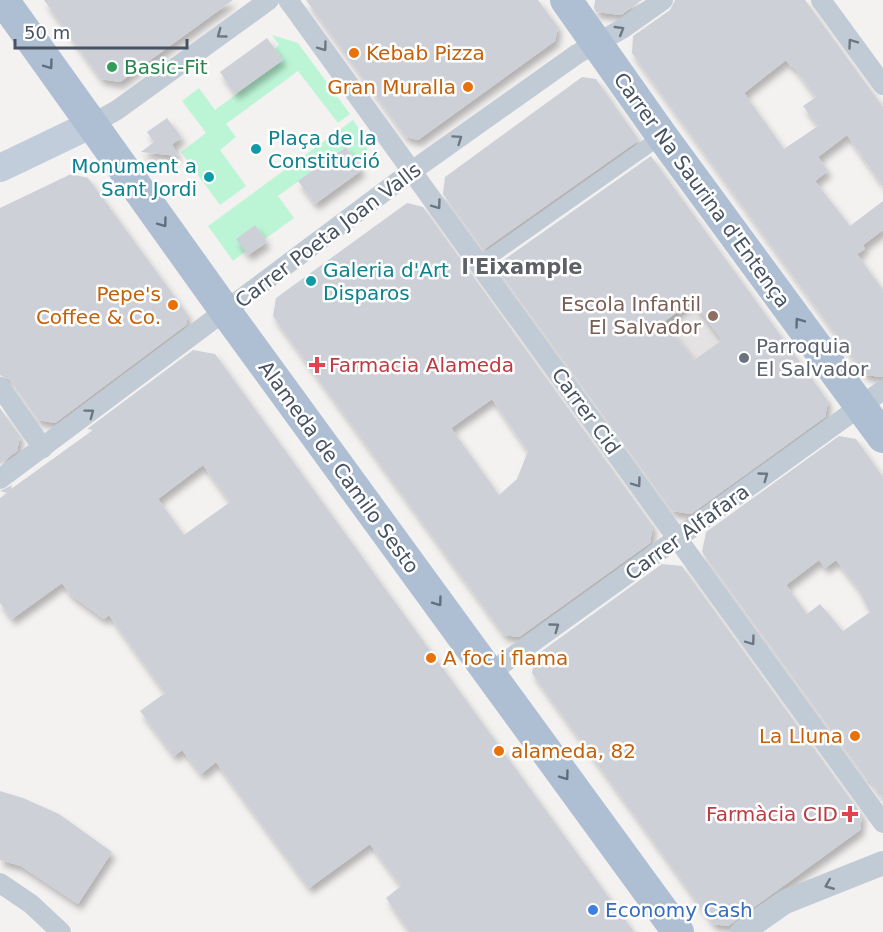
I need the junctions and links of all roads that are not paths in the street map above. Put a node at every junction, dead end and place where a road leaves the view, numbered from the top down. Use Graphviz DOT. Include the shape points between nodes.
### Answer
graph roads {
  1 [pos="3,0"];
  2 [pos="269,0"];
  3 [pos="288,0"];
  4 [pos="566,0"];
  5 [pos="663,0"];
  6 [pos="821,0"];
  7 [pos="596,43"];
  8 [pos="883,85"];
  9 [pos="92,124"];
  10 [pos="662,136"];
  11 [pos="0,168"];
  12 [pos="412,171"];
  13 [pos="480,264"];
  14 [pos="226,312"];
  15 [pos="0,387"];
  16 [pos="872,398"];
  17 [pos="883,437"];
  18 [pos="43,448"];
  19 [pos="0,479"];
  20 [pos="678,539"];
  21 [pos="490,673"];
  22 [pos="883,823"];
  23 [pos="883,863"];
  24 [pos="0,883"];
  25 [pos="61,932"];
  26 [pos="678,932"];
  27 [pos="742,932"];
  1 -- 9 [label="main road, Alameda de Camilo Sesto, one-way"];
  2 -- 9 [label="street, one-way"];
  3 -- 12 [label="street, Carrer Cid, one-way"];
  4 -- 7 [label="main road, Carrer Na Saurina d'Entença"];
  7 -- 5 [label="street, Carrer Poeta Joan Valls, one-way" via="622,30"];
  8 -- 6 [label="street, one-way"];
  7 -- 10 [label="main road, Carrer Na Saurina d'Entença"];
  12 -- 7 [label="street, Carrer Poeta Joan Valls, one-way"];
  9 -- 11 [label="main road"];
  9 -- 14 [label="main road, Alameda de Camilo Sesto, one-way"];
  10 -- 13 [label="street"];
  16 -- 10 [label="main road, Carrer Na Saurina d'Entença, one-way"];
  12 -- 13 [label="street, Carrer Cid, one-way"];
  12 -- 14 [label="street, Carrer Poeta Joan Valls"];
  13 -- 20 [label="street, Carrer Cid, one-way"];
  18 -- 14 [label="street, Carrer Poeta Joan Valls, one-way"];
  14 -- 21 [label="main road, Alameda de Camilo Sesto, one-way"];
  15 -- 18 [label="street"];
  16 -- 17 [label="main road, Carrer Na Saurina d'Entença"];
  20 -- 16 [label="street, Carrer Alfafara, one-way"];
  18 -- 19 [label="street, Carrer Poeta Joan Valls"];
  21 -- 20 [label="street, Carrer Alfafara, one-way"];
  20 -- 22 [label="street, Carrer Cid, one-way"];
  21 -- 26 [label="main road, Alameda de Camilo Sesto, one-way"];
  23 -- 27 [label="street, one-way" via="785,902"];
  24 -- 25 [label="street" via="31,904"];
}
